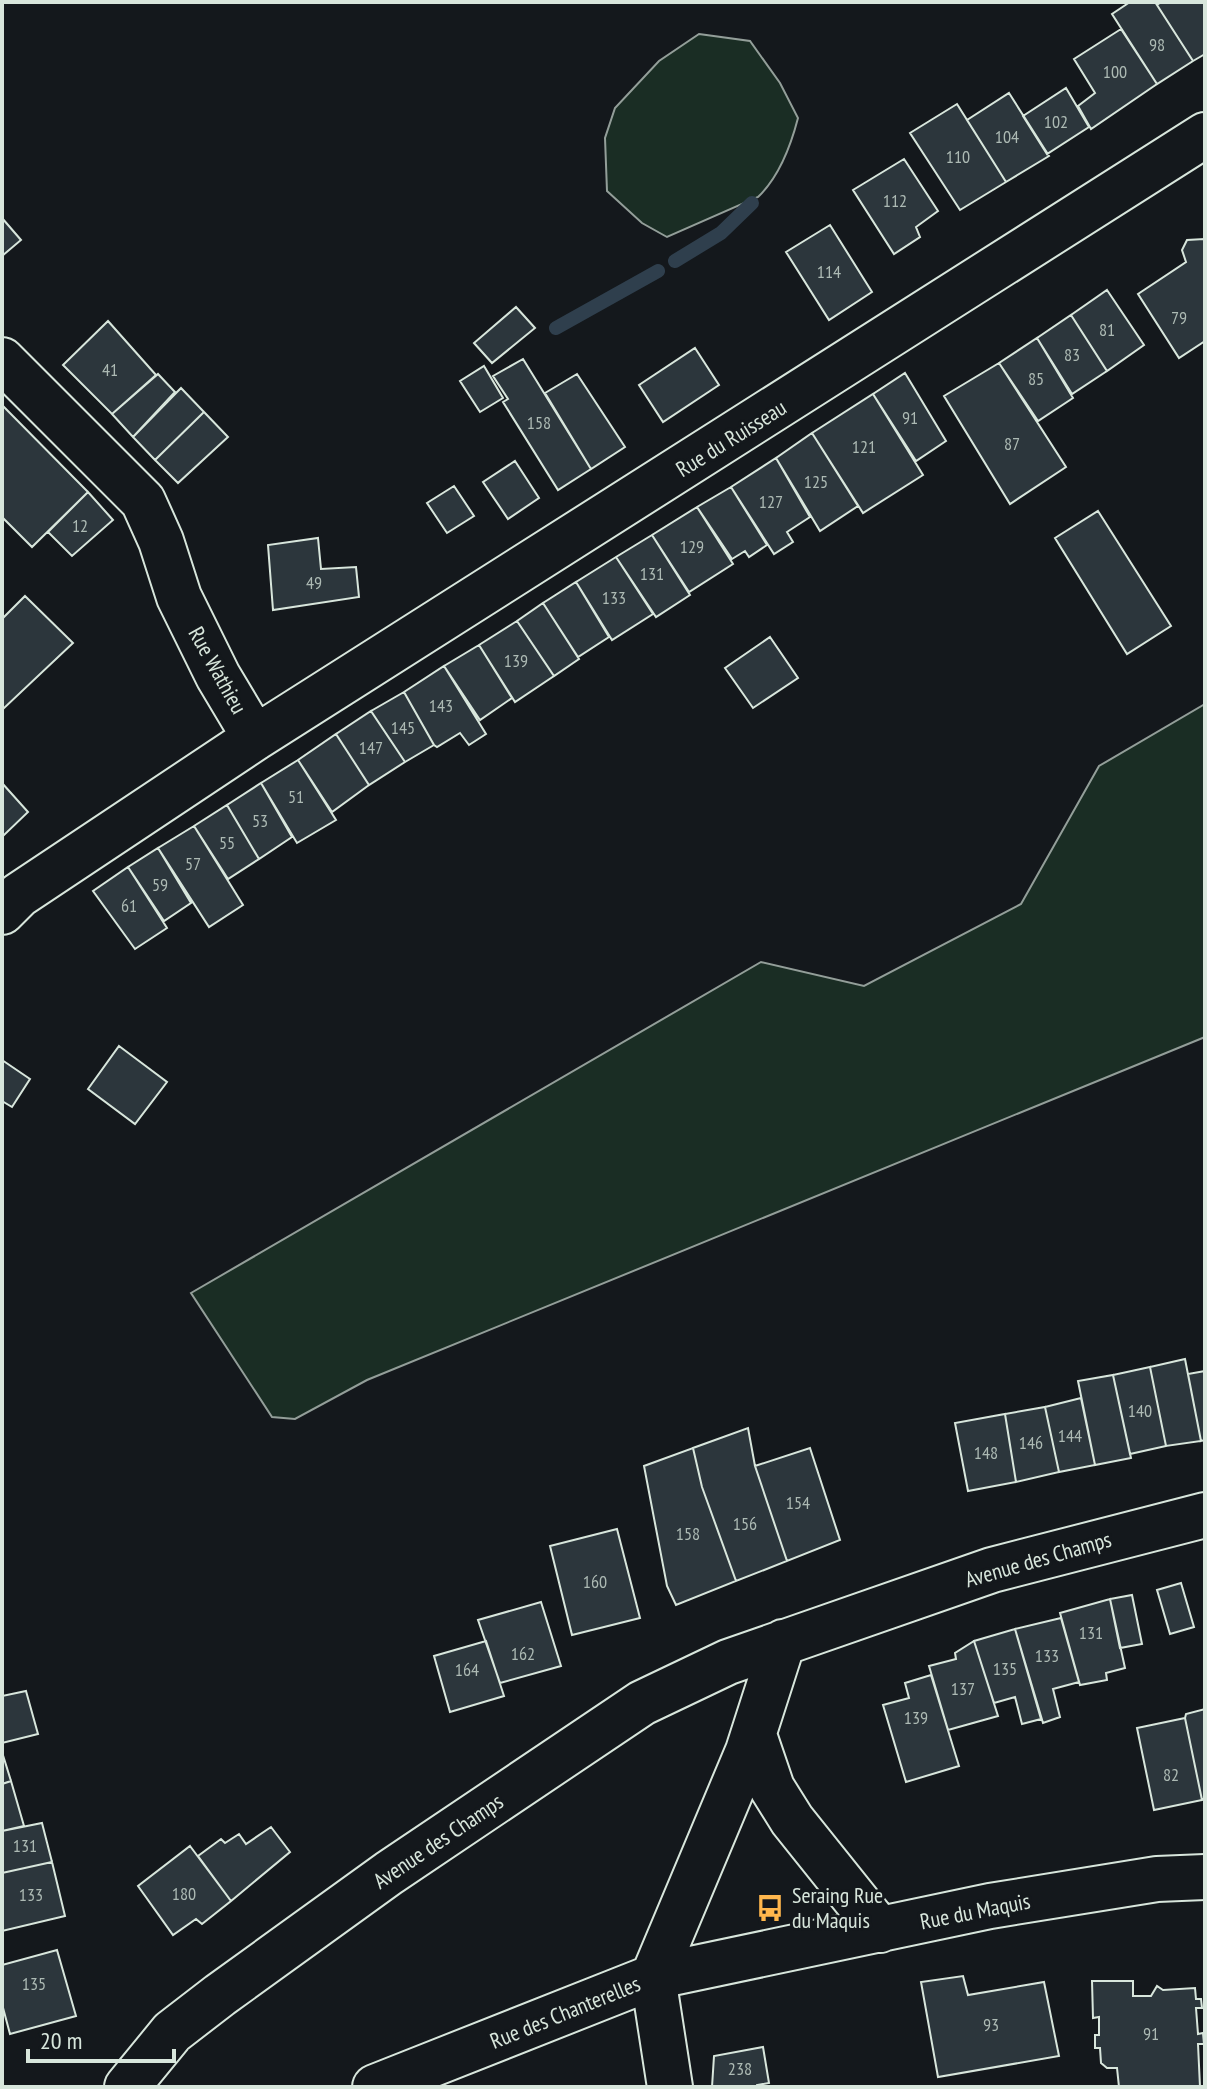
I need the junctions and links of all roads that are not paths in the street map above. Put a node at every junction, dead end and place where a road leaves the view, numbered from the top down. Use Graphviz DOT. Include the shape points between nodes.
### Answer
graph roads {
  1 [pos="1205,135"];
  2 [pos="2,360"];
  3 [pos="255,738"];
  4 [pos="2,912"];
  5 [pos="1205,1515"];
  6 [pos="783,1642"];
  7 [pos="754,1735"];
  8 [pos="1205,1877"];
  9 [pos="880,1930"];
  10 [pos="653,1977"];
  11 [pos="134,2083"];
  12 [pos="400,2085"];
  13 [pos="670,2087"];
  1 -- 3 [label="street, Rue du Ruisseau"];
  2 -- 3 [label="street, Rue Wathieu" via="143,501 179,597"];
  3 -- 4 [label="street, Rue Wathieu" via="19,895"];
  5 -- 6 [label="street, Avenue des Champs" via="992,1570"];
  6 -- 7 [label="street"];
  6 -- 11 [label="street, Avenue des Champs" via="642,1703 389,1873 172,2032"];
  7 -- 9 [label="street" via="772,1788 792,1820"];
  7 -- 10 [label="street"];
  8 -- 9 [label="street, Rue du Maquis" via="1157,1879 1020,1901"];
  9 -- 10 [label="street, Rue du Maquis"];
  10 -- 12 [label="street, Rue des Chanterelles"];
  10 -- 13 [label="street, Rue des Chanterelles"];
}
